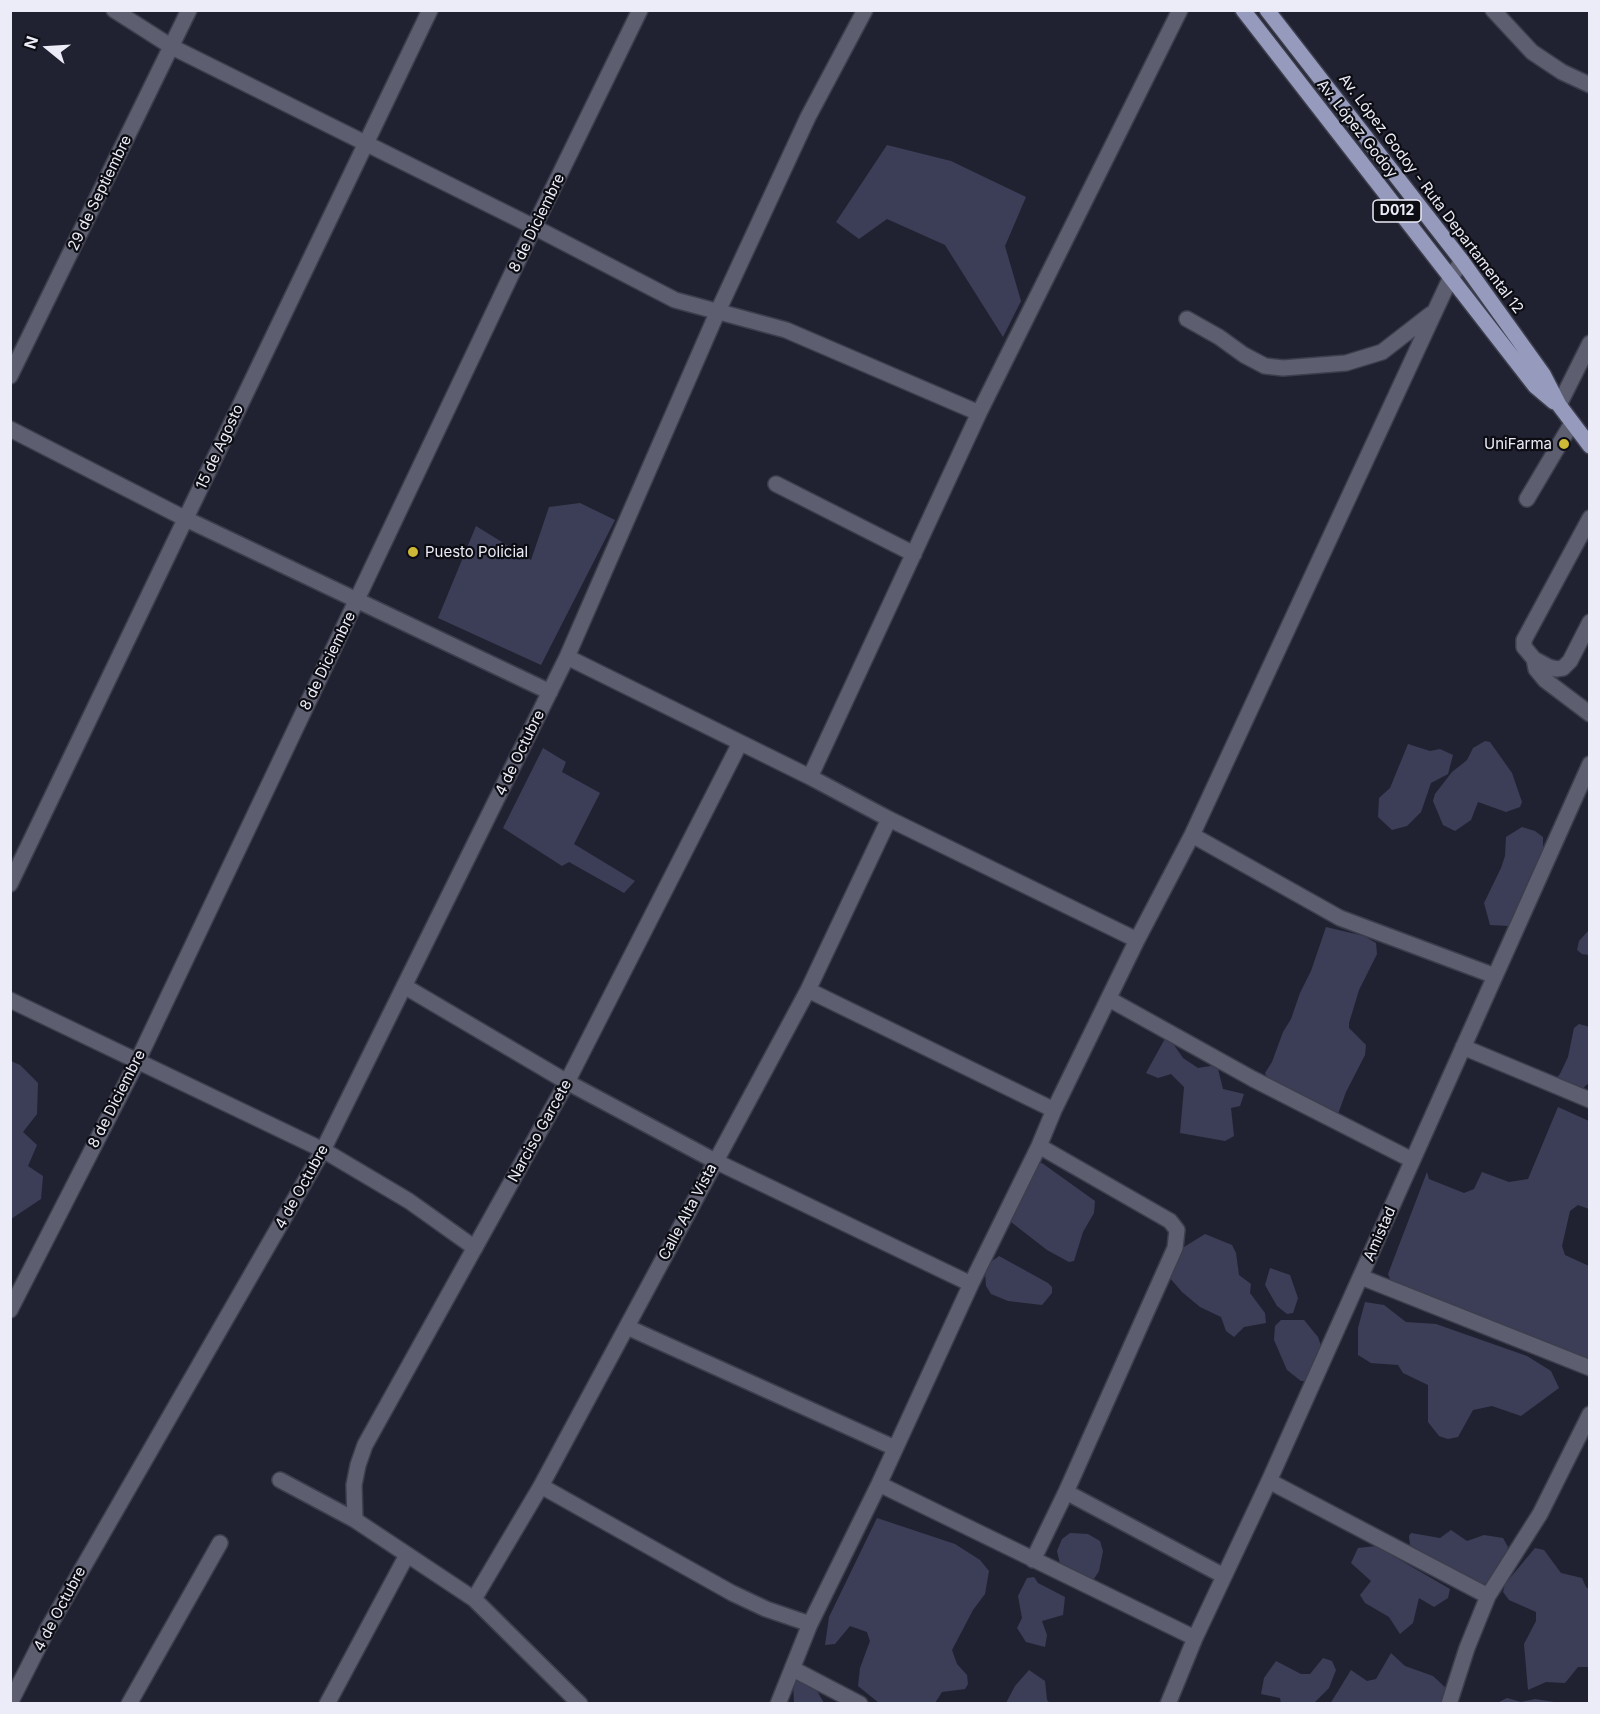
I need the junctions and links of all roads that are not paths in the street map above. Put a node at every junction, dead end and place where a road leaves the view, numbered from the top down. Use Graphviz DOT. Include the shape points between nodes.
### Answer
graph roads {
  1 [pos="114,10"];
  2 [pos="189,10"];
  3 [pos="430,10"];
  4 [pos="640,10"];
  5 [pos="865,10"];
  6 [pos="1180,10"];
  7 [pos="1243,10"];
  8 [pos="1267,10"];
  9 [pos="1493,10"];
  10 [pos="172,46"];
  11 [pos="1590,85"];
  12 [pos="364,144"];
  13 [pos="534,227"];
  14 [pos="1462,261"];
  15 [pos="1450,279"];
  16 [pos="1436,309"];
  17 [pos="718,311"];
  18 [pos="1187,319"];
  19 [pos="1590,343"];
  20 [pos="10,376"];
  21 [pos="1559,405"];
  22 [pos="979,413"];
  23 [pos="1572,423"];
  24 [pos="10,429"];
  25 [pos="1590,446"];
  26 [pos="776,484"];
  27 [pos="1527,499"];
  28 [pos="1590,518"];
  29 [pos="186,519"];
  30 [pos="914,554"];
  31 [pos="357,600"];
  32 [pos="1590,622"];
  33 [pos="567,657"];
  34 [pos="1534,659"];
  35 [pos="550,692"];
  36 [pos="1590,714"];
  37 [pos="740,743"];
  38 [pos="1590,764"];
  39 [pos="810,777"];
  40 [pos="889,819"];
  41 [pos="1192,835"];
  42 [pos="10,884"];
  43 [pos="1137,940"];
  44 [pos="1495,976"];
  45 [pos="404,986"];
  46 [pos="808,990"];
  47 [pos="1109,999"];
  48 [pos="10,1000"];
  49 [pos="1463,1047"];
  50 [pos="137,1062"];
  51 [pos="567,1082"];
  52 [pos="1590,1100"];
  53 [pos="1054,1110"];
  54 [pos="1039,1146"];
  55 [pos="323,1150"];
  56 [pos="1412,1160"];
  57 [pos="715,1161"];
  58 [pos="475,1248"];
  59 [pos="1361,1277"];
  60 [pos="971,1284"];
  61 [pos="10,1310"];
  62 [pos="627,1327"];
  63 [pos="1590,1368"];
  64 [pos="1590,1414"];
  65 [pos="895,1448"];
  66 [pos="280,1480"];
  67 [pos="1269,1481"];
  68 [pos="879,1484"];
  69 [pos="541,1486"];
  70 [pos="1066,1492"];
  71 [pos="355,1520"];
  72 [pos="220,1543"];
  73 [pos="407,1556"];
  74 [pos="1033,1560"];
  75 [pos="1224,1576"];
  76 [pos="1488,1596"];
  77 [pos="474,1599"];
  78 [pos="810,1624"];
  79 [pos="1195,1638"];
  80 [pos="793,1669"];
  81 [pos="13,1703"];
  82 [pos="328,1703"];
  83 [pos="129,1704"];
  84 [pos="580,1704"];
  85 [pos="778,1704"];
  86 [pos="860,1704"];
  87 [pos="1168,1704"];
  88 [pos="1449,1704"];
  1 -- 10 [label="street"];
  2 -- 10 [label="street, 29 de Septiembre"];
  3 -- 12 [label="street, 15 de Agosto"];
  4 -- 13 [label="street, 8 de Diciembre"];
  5 -- 17 [label="street, 4 de Octubre" via="808,117"];
  6 -- 22 [label="street"];
  7 -- 15 [label="main road, Av. López Godoy / D012"];
  8 -- 14 [label="main road, Av. López Godoy - Ruta Departamental 12 / D012"];
  9 -- 11 [label="street" via="1532,52"];
  10 -- 12 [label="street"];
  10 -- 20 [label="street, 29 de Septiembre"];
  12 -- 13 [label="street"];
  12 -- 29 [label="street, 15 de Agosto"];
  13 -- 17 [label="street" via="675,300"];
  13 -- 31 [label="street, 8 de Diciembre"];
  14 -- 15 [label="street"];
  14 -- 21 [label="main road, Av. López Godoy - Ruta Departamental 12 / D012" via="1543,374"];
  15 -- 16 [label="street"];
  15 -- 21 [label="main road, Av. López Godoy / D012" via="1535,386"];
  16 -- 18 [label="street" via="1382,352 1346,363 1283,368 1265,366"];
  16 -- 41 [label="street"];
  17 -- 22 [label="street" via="786,330"];
  17 -- 33 [label="street, 4 de Octubre"];
  19 -- 21 [label="street"];
  21 -- 23 [label="main road, D012"];
  22 -- 30 [label="street"];
  23 -- 25 [label="main road, D012"];
  23 -- 27 [label="street"];
  24 -- 29 [label="street"];
  26 -- 30 [label="street"];
  28 -- 34 [label="street" via="1524,640 1524,647"];
  29 -- 31 [label="street"];
  29 -- 42 [label="street, 15 de Agosto"];
  30 -- 39 [label="street"];
  31 -- 35 [label="street"];
  31 -- 50 [label="street, 8 de Diciembre"];
  32 -- 34 [label="street" via="1563,668 1549,668"];
  33 -- 35 [label="street, 4 de Octubre"];
  33 -- 37 [label="street"];
  34 -- 36 [label="street" via="1545,680"];
  35 -- 45 [label="street, 4 de Octubre"];
  37 -- 39 [label="street"];
  37 -- 51 [label="street, Narciso Garcete"];
  38 -- 44 [label="street, Amistad"];
  39 -- 40 [label="street"];
  40 -- 43 [label="street"];
  40 -- 46 [label="street, Calle Alta Vista"];
  41 -- 43 [label="street"];
  41 -- 44 [label="street" via="1340,918"];
  43 -- 47 [label="street"];
  44 -- 49 [label="street, Amistad"];
  45 -- 51 [label="street"];
  45 -- 55 [label="street, 4 de Octubre"];
  46 -- 53 [label="street"];
  46 -- 57 [label="street, Calle Alta Vista"];
  47 -- 53 [label="street"];
  47 -- 56 [label="street" via="1253,1079"];
  48 -- 50 [label="street"];
  49 -- 52 [label="street"];
  49 -- 56 [label="street, Amistad"];
  50 -- 55 [label="street"];
  50 -- 61 [label="street, 8 de Diciembre"];
  51 -- 57 [label="street"];
  51 -- 58 [label="street, Narciso Garcete"];
  53 -- 54 [label="street"];
  54 -- 60 [label="street"];
  54 -- 70 [label="street" via="1170,1221 1177,1230 1175,1248"];
  55 -- 58 [label="street" via="409,1201"];
  55 -- 81 [label="street, 4 de Octubre" via="47,1630"];
  56 -- 59 [label="street, Amistad"];
  57 -- 60 [label="street"];
  57 -- 62 [label="street, Calle Alta Vista"];
  58 -- 71 [label="street, Narciso Garcete" via="364,1445 354,1485"];
  59 -- 63 [label="street"];
  59 -- 67 [label="street, Amistad"];
  60 -- 65 [label="street"];
  62 -- 65 [label="street"];
  62 -- 69 [label="street, Calle Alta Vista"];
  64 -- 76 [label="street" via="1540,1514"];
  65 -- 68 [label="street"];
  66 -- 71 [label="street"];
  67 -- 75 [label="street, Amistad"];
  67 -- 76 [label="street"];
  68 -- 74 [label="street"];
  68 -- 78 [label="street"];
  69 -- 77 [label="street, Calle Alta Vista"];
  69 -- 78 [label="street" via="732,1593"];
  70 -- 74 [label="street"];
  70 -- 75 [label="street"];
  71 -- 73 [label="street"];
  72 -- 83 [label="street"];
  73 -- 77 [label="street"];
  73 -- 82 [label="street"];
  74 -- 79 [label="street"];
  75 -- 79 [label="street, Amistad"];
  76 -- 88 [label="street"];
  77 -- 84 [label="street"];
  78 -- 80 [label="street"];
  79 -- 87 [label="street, Amistad"];
  80 -- 85 [label="street"];
  80 -- 86 [label="street"];
}
